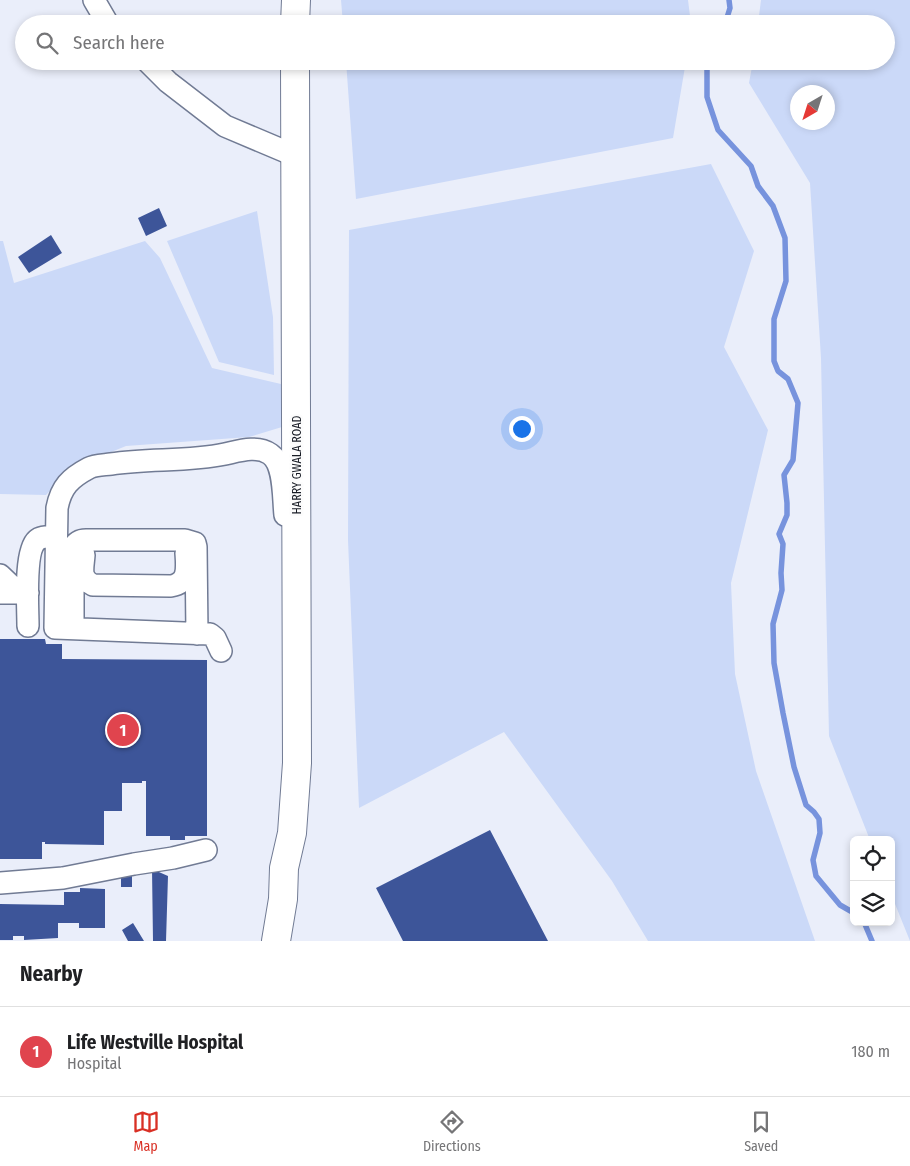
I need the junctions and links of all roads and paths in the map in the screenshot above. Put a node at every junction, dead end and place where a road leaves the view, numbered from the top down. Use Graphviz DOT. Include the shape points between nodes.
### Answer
graph roads {
  1 [pos="94,0"];
  2 [pos="296,0"];
  3 [pos="103,15"];
  4 [pos="295,15"];
  5 [pos="155,70"];
  6 [pos="295,70"];
  7 [pos="296,156"];
  8 [pos="56,536"];
  9 [pos="86,540"];
  10 [pos="185,540"];
  11 [pos="0,575"];
  12 [pos="16,593"];
  13 [pos="28,626"];
  14 [pos="73,628"];
  15 [pos="197,634"];
  16 [pos="221,651"];
  17 [pos="296,670"];
  18 [pos="206,850"];
  19 [pos="284,868"];
  20 [pos="0,883"];
  21 [pos="257,941"];
  22 [pos="276,941"];
  1 -- 3 [label="lane"];
  2 -- 4 [label="main road"];
  5 -- 7 [label="lane" via="224,126"];
  6 -- 7 [label="main road, HARRY GWALA ROAD"];
  7 -- 17 [label="main road, HARRY GWALA ROAD"];
  8 -- 12 [label="lane" via="36,540"];
  8 -- 14 [label="lane" via="55,628"];
  8 -- 17 [label="lane" via="60,493 72,479 90,467 125,461 217,456 244,450 271,454 282,477 286,574"];
  9 -- 10 [label="lane"];
  9 -- 10 [label="lane" via="83,575 86,581 110,586 178,584 186,574"];
  9 -- 14 [label="lane" via="80,540 73,548"];
  10 -- 15 [label="lane" via="195,543 196,547"];
  11 -- 12 [label="lane"];
  12 -- 13 [label="lane"];
  14 -- 15 [label="lane"];
  15 -- 16 [label="lane" via="210,634"];
  17 -- 19 [label="main road, HARRY GWALA ROAD" via="295,804"];
  18 -- 20 [label="lane" via="63,878"];
  19 -- 21 [label="main road" via="269,896"];
  19 -- 22 [label="main road"];
}
